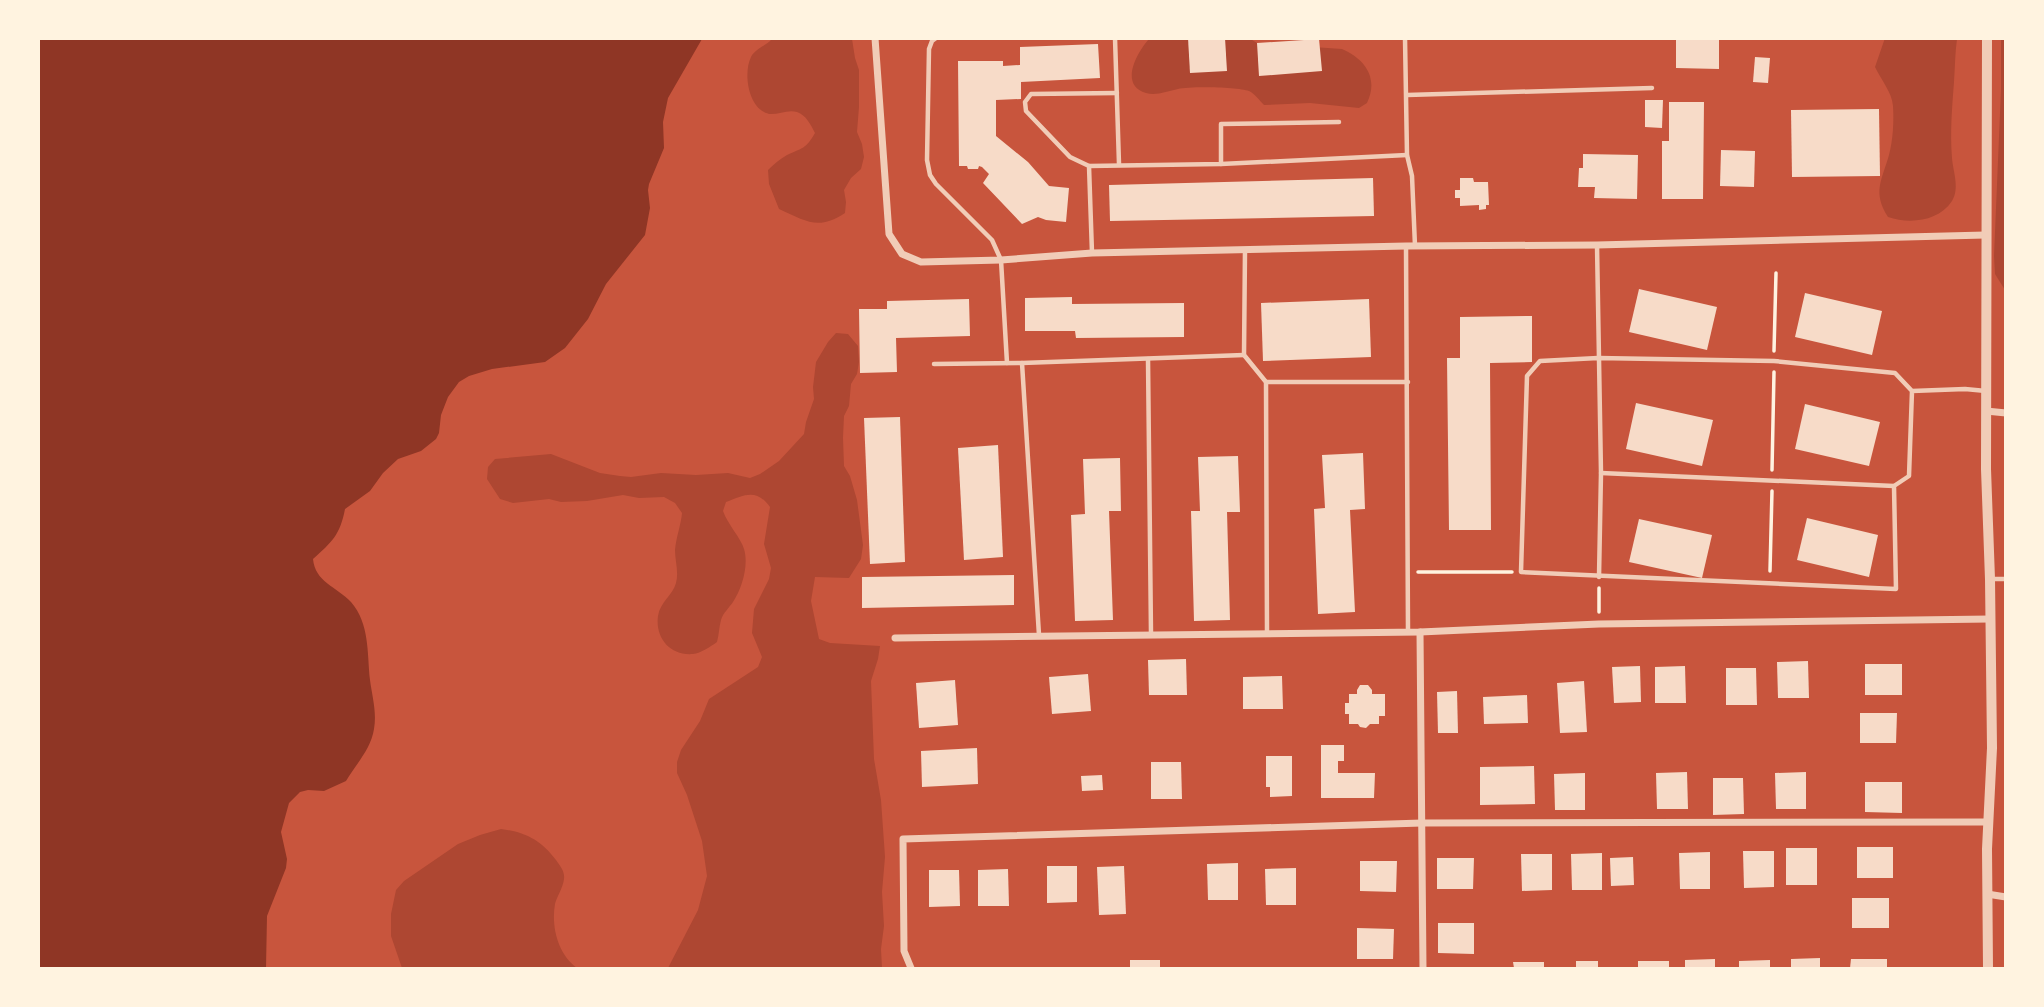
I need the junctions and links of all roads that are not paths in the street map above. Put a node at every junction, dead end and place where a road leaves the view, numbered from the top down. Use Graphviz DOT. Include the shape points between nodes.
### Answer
graph roads {
  1 [pos="875,38"];
  2 [pos="936,38"];
  3 [pos="1115,38"];
  4 [pos="1405,38"];
  5 [pos="1987,38"];
  6 [pos="1652,88"];
  7 [pos="1117,93"];
  8 [pos="1407,95"];
  9 [pos="1339,122"];
  10 [pos="1407,155"];
  11 [pos="1119,164"];
  12 [pos="1221,164"];
  13 [pos="1089,166"];
  14 [pos="1985,235"];
  15 [pos="1597,245"];
  16 [pos="1410,246"];
  17 [pos="1245,250"];
  18 [pos="1092,253"];
  19 [pos="1001,260"];
  20 [pos="1244,355"];
  21 [pos="1148,358"];
  22 [pos="1598,358"];
  23 [pos="1007,363"];
  24 [pos="1023,363"];
  25 [pos="934,364"];
  26 [pos="1266,382"];
  27 [pos="1408,382"];
  28 [pos="1912,391"];
  29 [pos="1986,391"];
  30 [pos="1986,411"];
  31 [pos="2006,413"];
  32 [pos="1601,473"];
  33 [pos="1894,486"];
  34 [pos="1599,577"];
  35 [pos="1990,579"];
  36 [pos="2006,579"];
  37 [pos="1990,619"];
  38 [pos="1408,632"];
  39 [pos="1420,632"];
  40 [pos="1267,633"];
  41 [pos="1151,634"];
  42 [pos="1039,635"];
  43 [pos="895,638"];
  44 [pos="1988,822"];
  45 [pos="1422,823"];
  46 [pos="1987,894"];
  47 [pos="2006,897"];
  48 [pos="911,968"];
  49 [pos="1423,968"];
  50 [pos="1989,968"];
  1 -- 19 [label="street" via="890,234 902,254 921,262"];
  2 -- 19 [label="lane" via="929,49 930,175 992,240"];
  3 -- 7 [label="lane"];
  4 -- 8 [label="lane"];
  5 -- 14 [label="street"];
  6 -- 8 [label="lane"];
  7 -- 11 [label="lane"];
  7 -- 13 [label="lane" via="1031,94 1025,102 1026,111 1070,157"];
  8 -- 10 [label="lane"];
  9 -- 12 [label="lane" via="1222,124"];
  10 -- 12 [label="lane"];
  10 -- 16 [label="lane" via="1412,176"];
  11 -- 12 [label="lane"];
  11 -- 13 [label="lane"];
  13 -- 18 [label="lane"];
  14 -- 15 [label="street"];
  14 -- 29 [label="street"];
  15 -- 16 [label="street"];
  15 -- 22 [label="lane"];
  16 -- 17 [label="street"];
  16 -- 27 [label="lane"];
  17 -- 18 [label="street"];
  17 -- 20 [label="lane"];
  18 -- 19 [label="street"];
  19 -- 23 [label="lane"];
  20 -- 21 [label="lane"];
  20 -- 26 [label="lane"];
  21 -- 24 [label="lane"];
  21 -- 41 [label="lane"];
  22 -- 28 [label="lane" via="1774,361 1895,373"];
  22 -- 32 [label="lane"];
  22 -- 34 [label="lane" via="1540,361 1527,376 1521,572"];
  23 -- 24 [label="lane"];
  23 -- 25 [label="lane"];
  24 -- 42 [label="lane"];
  26 -- 27 [label="lane"];
  26 -- 40 [label="lane"];
  27 -- 38 [label="lane"];
  28 -- 29 [label="lane"];
  28 -- 33 [label="lane" via="1909,476"];
  29 -- 30 [label="street"];
  30 -- 31 [label="street"];
  30 -- 35 [label="street"];
  32 -- 33 [label="lane"];
  32 -- 34 [label="lane"];
  33 -- 34 [label="lane" via="1896,589"];
  35 -- 36 [label="lane"];
  35 -- 37 [label="street"];
  37 -- 39 [label="street" via="1599,624"];
  37 -- 44 [label="street"];
  38 -- 39 [label="street"];
  38 -- 40 [label="street"];
  39 -- 45 [label="street"];
  40 -- 41 [label="street"];
  41 -- 42 [label="street"];
  42 -- 43 [label="street"];
  44 -- 45 [label="street"];
  44 -- 46 [label="street"];
  45 -- 48 [label="street" via="903,839 904,951"];
  45 -- 49 [label="street"];
  46 -- 47 [label="street"];
  46 -- 50 [label="street"];
}
